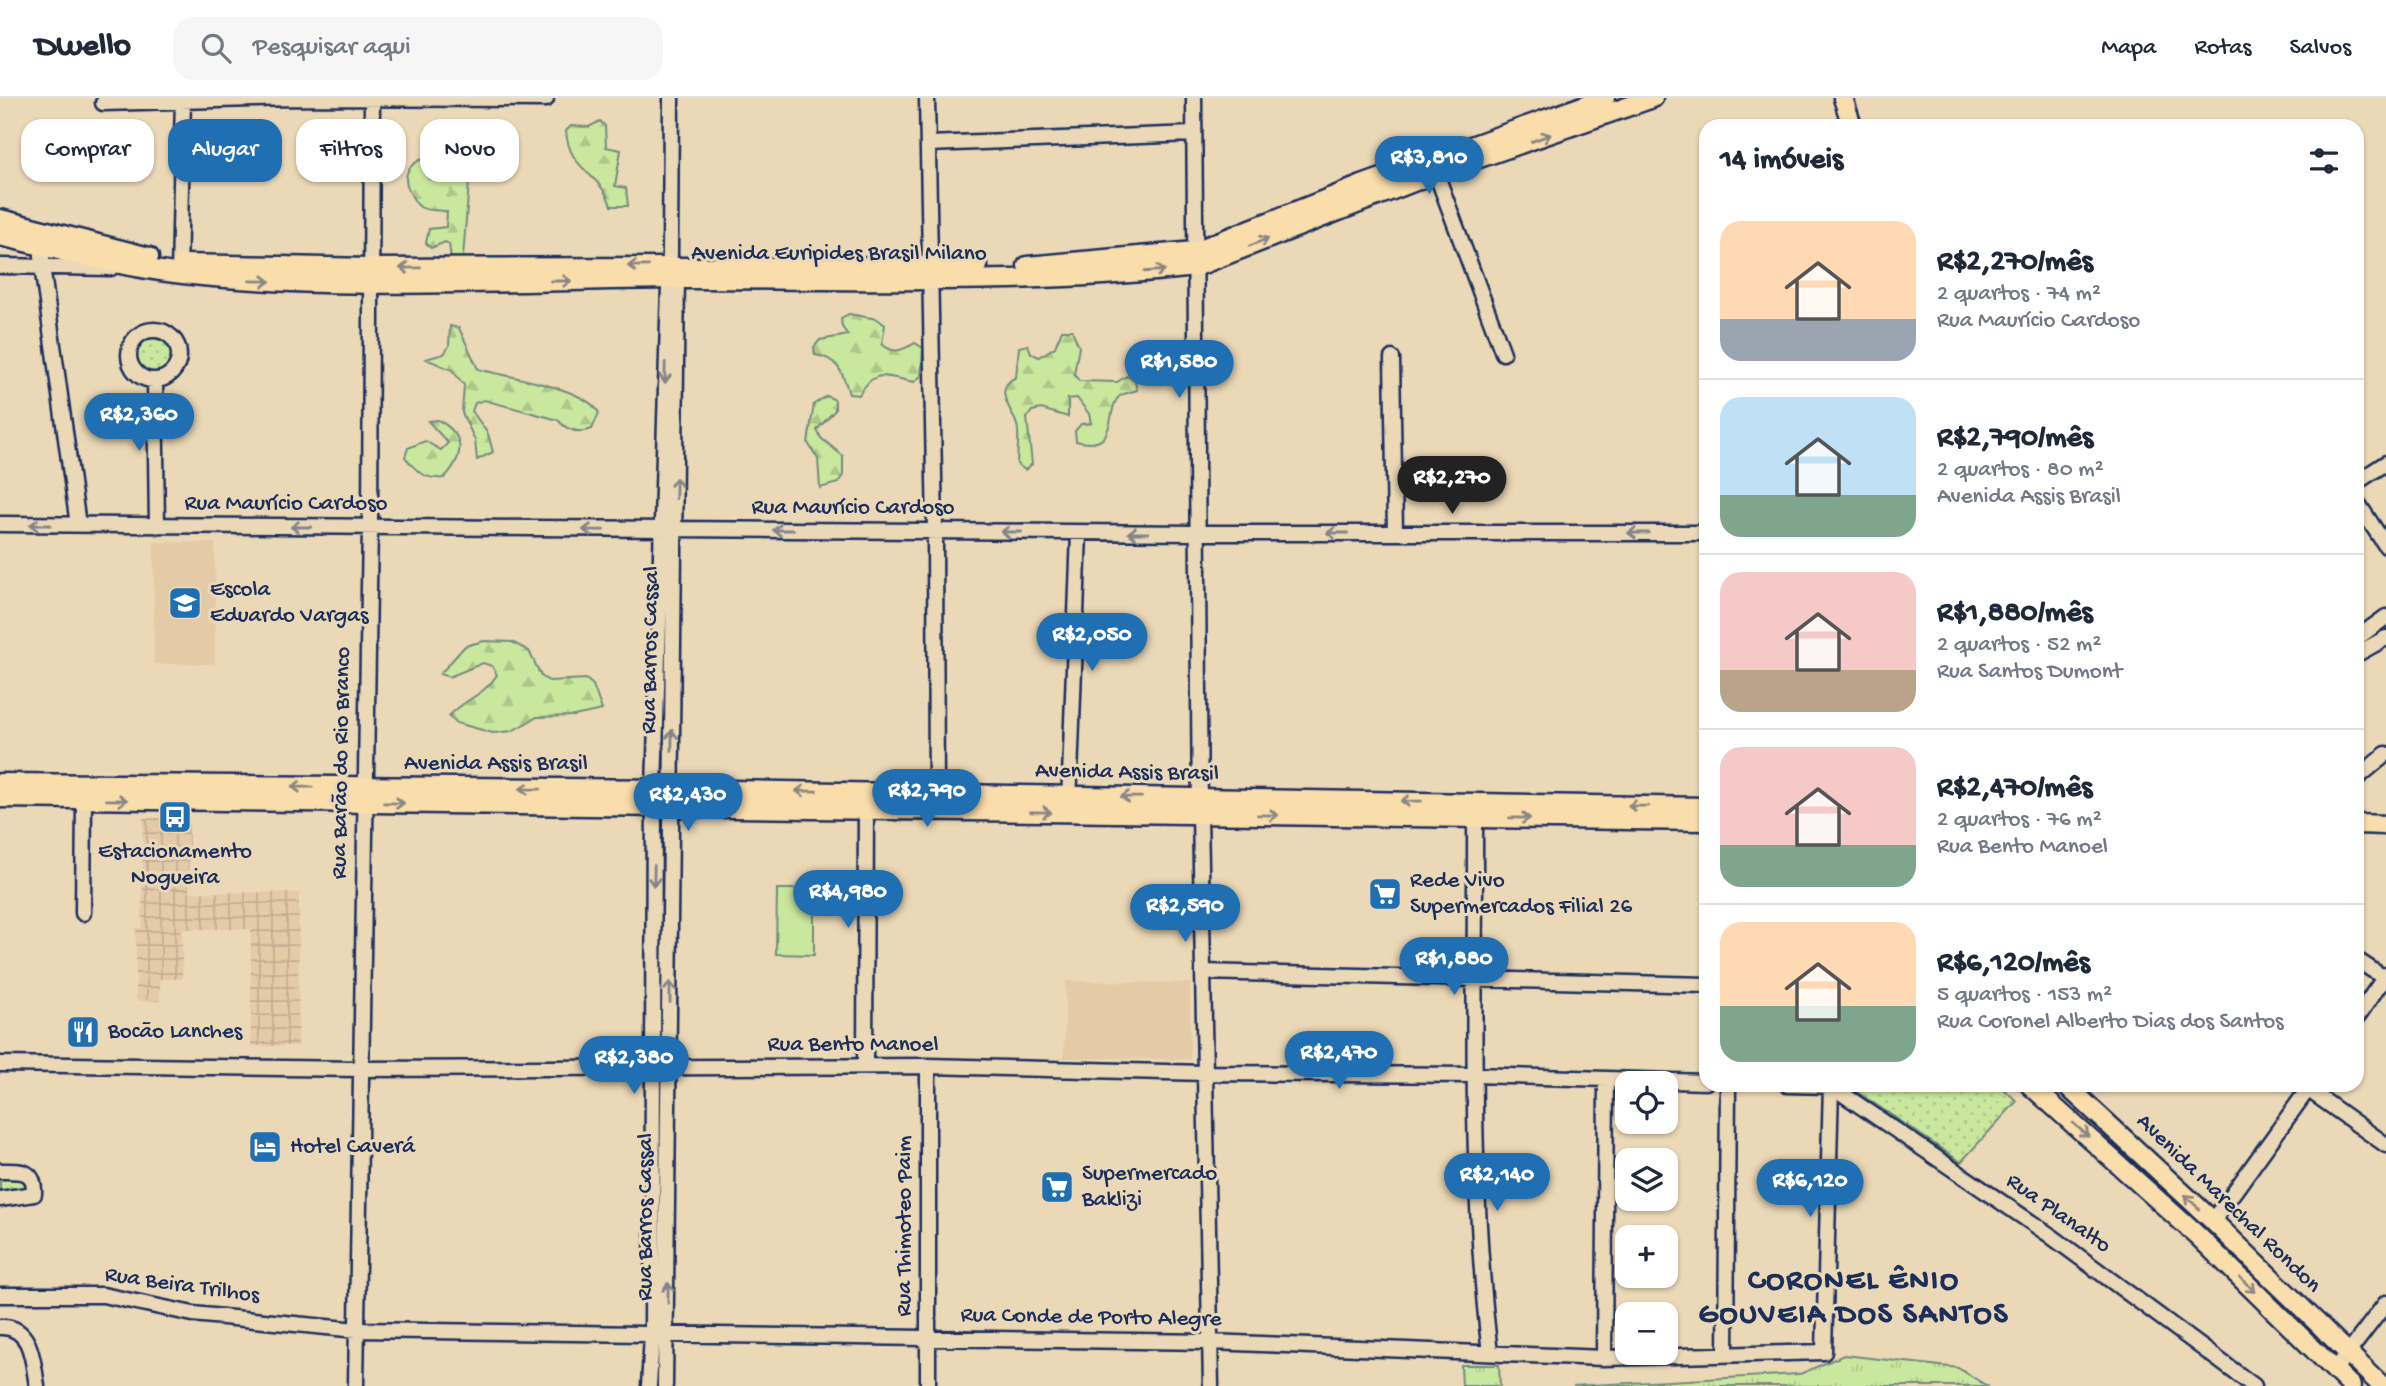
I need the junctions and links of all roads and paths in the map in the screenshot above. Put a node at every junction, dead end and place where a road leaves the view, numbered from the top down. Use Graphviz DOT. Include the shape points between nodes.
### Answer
graph roads {
  1 [pos="293,98"];
  2 [pos="372,98"];
  3 [pos="671,98"];
  4 [pos="927,98"];
  5 [pos="1194,98"];
  6 [pos="1605,98"];
  7 [pos="1653,98"];
  8 [pos="1843,98"];
  9 [pos="546,99"];
  10 [pos="183,100"];
  11 [pos="103,103"];
  12 [pos="1623,103"];
  13 [pos="1573,110"];
  14 [pos="1850,119"];
  15 [pos="1194,134"];
  16 [pos="1513,140"];
  17 [pos="928,144"];
  18 [pos="1436,173"];
  19 [pos="1364,192"];
  20 [pos="0,219"];
  21 [pos="0,236"];
  22 [pos="42,238"];
  23 [pos="88,251"];
  24 [pos="1195,259"];
  25 [pos="0,266"];
  26 [pos="42,266"];
  27 [pos="671,268"];
  28 [pos="150,269"];
  29 [pos="179,269"];
  30 [pos="930,272"];
  31 [pos="370,275"];
  32 [pos="1503,353"];
  33 [pos="1392,358"];
  34 [pos="155,380"];
  35 [pos="2386,463"];
  36 [pos="2364,477"];
  37 [pos="2364,512"];
  38 [pos="0,524"];
  39 [pos="78,525"];
  40 [pos="158,526"];
  41 [pos="370,527"];
  42 [pos="668,530"];
  43 [pos="935,531"];
  44 [pos="1079,533"];
  45 [pos="1197,533"];
  46 [pos="1395,533"];
  47 [pos="1699,533"];
  48 [pos="2386,545"];
  49 [pos="2381,621"];
  50 [pos="2364,633"];
  51 [pos="2386,638"];
  52 [pos="657,649"];
  53 [pos="674,650"];
  54 [pos="2364,650"];
  55 [pos="2386,754"];
  56 [pos="2364,772"];
  57 [pos="0,783"];
  58 [pos="663,789"];
  59 [pos="364,795"];
  60 [pos="569,797"];
  61 [pos="0,798"];
  62 [pos="84,799"];
  63 [pos="866,801"];
  64 [pos="936,802"];
  65 [pos="1069,804"];
  66 [pos="1200,806"];
  67 [pos="1699,807"];
  68 [pos="663,808"];
  69 [pos="1475,810"];
  70 [pos="1590,812"];
  71 [pos="1699,820"];
  72 [pos="2364,824"];
  73 [pos="2386,825"];
  74 [pos="83,913"];
  75 [pos="2364,964"];
  76 [pos="1203,972"];
  77 [pos="2385,977"];
  78 [pos="1475,980"];
  79 [pos="1699,985"];
  80 [pos="2364,1007"];
  81 [pos="0,1064"];
  82 [pos="865,1066"];
  83 [pos="929,1066"];
  84 [pos="361,1069"];
  85 [pos="652,1069"];
  86 [pos="670,1069"];
  87 [pos="1205,1073"];
  88 [pos="1474,1075"];
  89 [pos="1606,1079"];
  90 [pos="1699,1082"];
  91 [pos="1728,1092"];
  92 [pos="1830,1092"];
  93 [pos="1839,1092"];
  94 [pos="2038,1092"];
  95 [pos="2069,1092"];
  96 [pos="2077,1092"];
  97 [pos="2303,1092"];
  98 [pos="2314,1092"];
  99 [pos="2058,1110"];
  100 [pos="2386,1145"];
  101 [pos="0,1171"];
  102 [pos="0,1199"];
  103 [pos="2213,1221"];
  104 [pos="0,1295"];
  105 [pos="2386,1303"];
  106 [pos="0,1327"];
  107 [pos="357,1330"];
  108 [pos="652,1335"];
  109 [pos="667,1335"];
  110 [pos="927,1339"];
  111 [pos="1210,1342"];
  112 [pos="1490,1353"];
  113 [pos="2349,1354"];
  114 [pos="1726,1355"];
  115 [pos="1604,1358"];
  116 [pos="2335,1370"];
  117 [pos="37,1386"];
  118 [pos="356,1386"];
  119 [pos="649,1386"];
  120 [pos="665,1386"];
  121 [pos="928,1386"];
  122 [pos="1211,1386"];
  123 [pos="2254,1386"];
  124 [pos="2351,1386"];
  125 [pos="2382,1386"];
  1 -- 2 [label="street"];
  1 -- 10 [label="street"];
  2 -- 9 [label="street"];
  2 -- 31 [label="street, Rua Barão do Rio Branco"];
  3 -- 27 [label="street, Rua Barros Cassal"];
  4 -- 17 [label="street"];
  5 -- 15 [label="street"];
  6 -- 13 [label="main road, Avenida Euripides Brasil Milano"];
  7 -- 12 [label="main road, Avenida Euripides Brasil Milano"];
  8 -- 14 [label="main road"];
  10 -- 11 [label="street"];
  10 -- 29 [label="street"];
  12 -- 13 [label="main road, Avenida Euripides Brasil Milano"];
  13 -- 16 [label="main road, Avenida Euripides Brasil Milano"];
  15 -- 17 [label="street"];
  15 -- 24 [label="street"];
  16 -- 18 [label="main road, Avenida Euripides Brasil Milano"];
  16 -- 19 [label="main road, Avenida Euripides Brasil Milano"];
  17 -- 30 [label="street"];
  18 -- 19 [label="main road, Avenida Euripides Brasil Milano"];
  18 -- 32 [label="street"];
  19 -- 24 [label="main road, Avenida Euripides Brasil Milano"];
  20 -- 22 [label="main road, Avenida Euripides Brasil Milano"];
  21 -- 22 [label="main road, Avenida Euripides Brasil Milano"];
  22 -- 23 [label="main road, Avenida Euripides Brasil Milano"];
  22 -- 26 [label="street"];
  23 -- 26 [label="street"];
  23 -- 28 [label="main road, Avenida Euripides Brasil Milano"];
  23 -- 29 [label="main road, Avenida Euripides Brasil Milano"];
  24 -- 30 [label="main road, Avenida Euripides Brasil Milano" via="1040,272"];
  24 -- 45 [label="street"];
  25 -- 26 [label="street"];
  26 -- 28 [label="street"];
  26 -- 39 [label="street"];
  27 -- 30 [label="main road, Avenida Euripides Brasil Milano"];
  27 -- 31 [label="main road, Avenida Euripides Brasil Milano"];
  27 -- 42 [label="street, Rua Barros Cassal"];
  28 -- 29 [label="main road, Avenida Euripides Brasil Milano"];
  29 -- 31 [label="main road, Avenida Euripides Brasil Milano" via="247,280"];
  30 -- 43 [label="street"];
  31 -- 41 [label="street, Rua Barão do Rio Branco"];
  33 -- 46 [label="street"];
  34 -- 40 [label="street"];
  35 -- 36 [label="street"];
  37 -- 48 [label="street"];
  39 -- 38 [label="street, Rua Maurício Cardoso, one-way"];
  39 -- 40 [label="street, Rua Maurício Cardoso"];
  41 -- 40 [label="street, Rua Maurício Cardoso, one-way"];
  42 -- 41 [label="street, Rua Maurício Cardoso, one-way"];
  41 -- 59 [label="street, Rua Barão do Rio Branco"];
  43 -- 42 [label="street, Rua Maurício Cardoso, one-way"];
  42 -- 52 [label="street, Rua Barros Cassal"];
  42 -- 53 [label="street, Rua Barros Cassal"];
  44 -- 43 [label="street, Rua Maurício Cardoso, one-way"];
  43 -- 64 [label="street"];
  45 -- 44 [label="street, Rua Maurício Cardoso, one-way"];
  44 -- 65 [label="street"];
  46 -- 45 [label="street, Rua Maurício Cardoso, one-way"];
  45 -- 66 [label="street"];
  47 -- 46 [label="street, Rua Maurício Cardoso, one-way"];
  49 -- 50 [label="street"];
  49 -- 51 [label="street"];
  51 -- 54 [label="street"];
  52 -- 53 [label="street"];
  52 -- 58 [label="street, Rua Barros Cassal"];
  58 -- 53 [label="street, Rua Barros Cassal, one-way"];
  55 -- 56 [label="street"];
  59 -- 57 [label="main road, Avenida Assis Brasil, one-way"];
  58 -- 60 [label="main road, Avenida Assis Brasil"];
  63 -- 58 [label="main road, Avenida Assis Brasil, one-way"];
  58 -- 68 [label="street, Rua Barros Cassal"];
  59 -- 60 [label="main road, Avenida Assis Brasil"];
  62 -- 59 [label="main road, Avenida Assis Brasil, one-way"];
  59 -- 84 [label="street, Rua Barão do Rio Branco"];
  60 -- 68 [label="main road, Avenida Assis Brasil"];
  61 -- 62 [label="main road, Avenida Assis Brasil"];
  62 -- 74 [label="street"];
  63 -- 64 [label="main road, Avenida Assis Brasil"];
  63 -- 68 [label="main road, Avenida Assis Brasil"];
  63 -- 82 [label="street"];
  64 -- 65 [label="main road, Avenida Assis Brasil"];
  65 -- 66 [label="main road, Avenida Assis Brasil"];
  66 -- 69 [label="main road, Avenida Assis Brasil"];
  66 -- 76 [label="street"];
  67 -- 70 [label="main road, Avenida Assis Brasil, one-way"];
  68 -- 85 [label="street, Rua Barros Cassal, one-way"];
  86 -- 68 [label="street, Rua Barros Cassal, one-way"];
  69 -- 70 [label="main road, Avenida Assis Brasil"];
  69 -- 78 [label="street"];
  70 -- 71 [label="main road, Avenida Assis Brasil"];
  72 -- 73 [label="main road"];
  75 -- 77 [label="street"];
  76 -- 78 [label="street"];
  76 -- 87 [label="street"];
  77 -- 80 [label="street"];
  78 -- 79 [label="street"];
  78 -- 88 [label="street"];
  81 -- 84 [label="street, Rua Bento Manoel"];
  82 -- 83 [label="street, Rua Bento Manoel"];
  82 -- 86 [label="street, Rua Bento Manoel"];
  83 -- 87 [label="street, Rua Bento Manoel"];
  83 -- 110 [label="street, Rua Thimoteo Paim"];
  84 -- 85 [label="street, Rua Bento Manoel"];
  84 -- 107 [label="street, Rua Barão do Rio Branco"];
  85 -- 86 [label="street, Rua Bento Manoel"];
  85 -- 108 [label="street, Rua Barros Cassal"];
  109 -- 86 [label="street, Rua Barros Cassal, one-way"];
  87 -- 88 [label="street, Rua Bento Manoel"];
  87 -- 111 [label="street"];
  88 -- 89 [label="street, Rua Bento Manoel"];
  88 -- 112 [label="street"];
  89 -- 90 [label="street, Rua Bento Manoel"];
  89 -- 115 [label="street"];
  91 -- 114 [label="street"];
  92 -- 114 [label="street, Rua Conde de Porto Alegre" via="1824,1352"];
  93 -- 123 [label="street, Rua Planalto" via="2051,1236"];
  94 -- 99 [label="main road, Avenida Marechal Rondon"];
  95 -- 99 [label="street, Avenida Marechal Rondon"];
  103 -- 96 [label="main road, Avenida Marechal Rondon, one-way"];
  97 -- 103 [label="street"];
  98 -- 100 [label="street"];
  99 -- 116 [label="main road, Avenida Marechal Rondon, one-way" via="2199,1237"];
  101 -- 102 [label="street" via="25,1171 35,1186 34,1194 25,1198"];
  103 -- 113 [label="main road, Avenida Marechal Rondon"];
  104 -- 107 [label="street, Rua Beira Trilhos" via="103,1296 193,1314"];
  105 -- 113 [label="street"];
  106 -- 117 [label="street" via="9,1326 25,1336"];
  107 -- 108 [label="street, Rua Conde de Porto Alegre"];
  107 -- 118 [label="street, Rua Barão do Rio Branco"];
  108 -- 109 [label="street, Rua Conde de Porto Alegre"];
  108 -- 119 [label="street, Rua Barros Cassal"];
  109 -- 110 [label="street, Rua Conde de Porto Alegre"];
  109 -- 120 [label="street, Rua Barros Cassal"];
  110 -- 111 [label="street, Rua Conde de Porto Alegre"];
  110 -- 121 [label="street, Rua Thimoteo Paim"];
  111 -- 112 [label="street, Rua Conde de Porto Alegre"];
  111 -- 122 [label="street"];
  112 -- 115 [label="street, Rua Conde de Porto Alegre"];
  113 -- 116 [label="street"];
  113 -- 125 [label="main road, Avenida Marechal Rondon"];
  114 -- 115 [label="street, Rua Conde de Porto Alegre"];
  116 -- 124 [label="main road, Avenida Marechal Rondon"];
}
